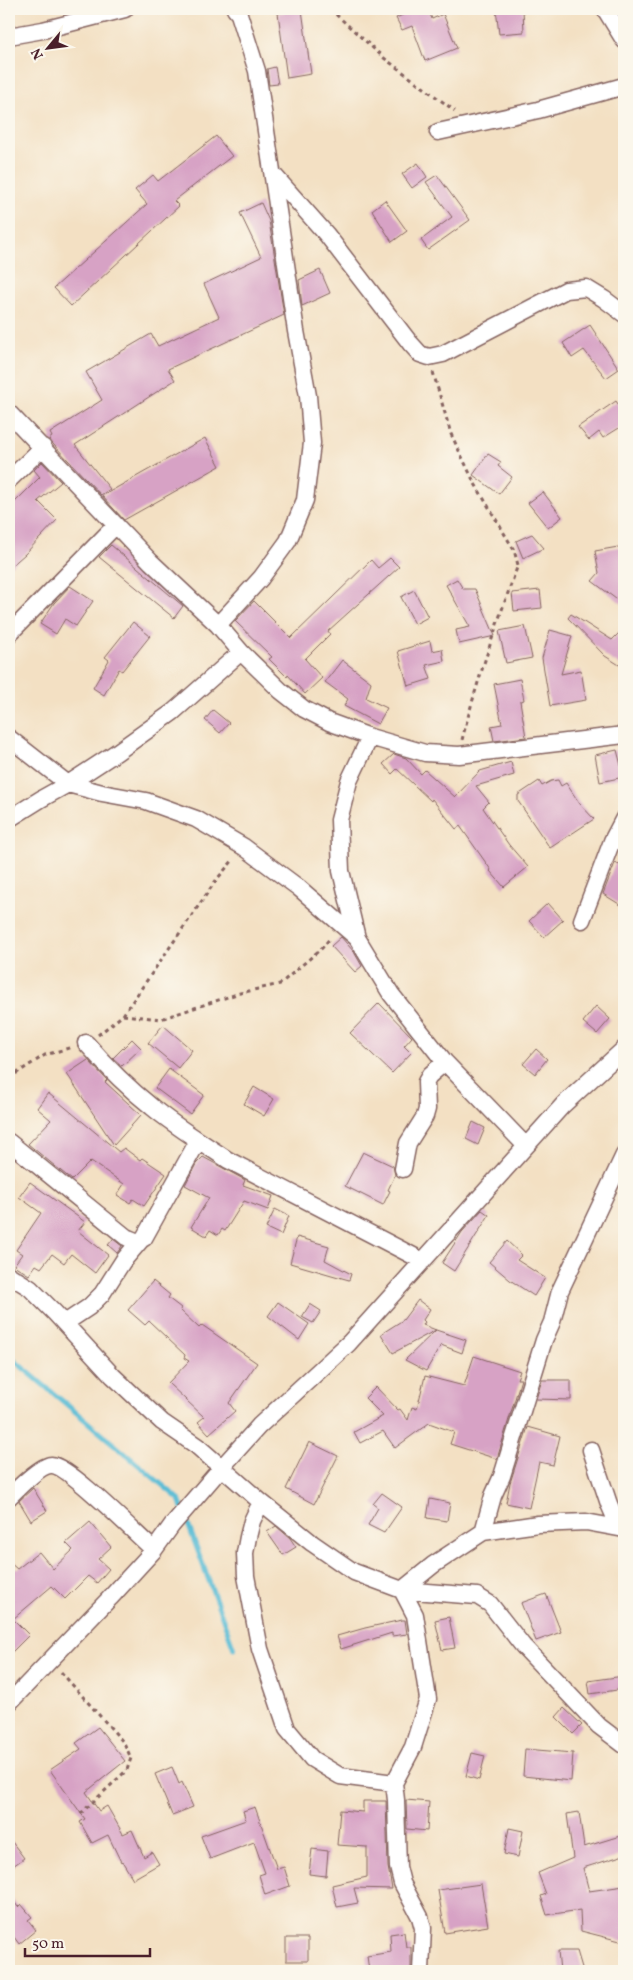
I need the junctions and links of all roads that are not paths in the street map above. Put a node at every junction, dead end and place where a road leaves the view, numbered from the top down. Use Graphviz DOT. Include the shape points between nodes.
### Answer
graph roads {
  1 [pos="125,9"];
  2 [pos="235,9"];
  3 [pos="605,9"];
  4 [pos="9,36"];
  5 [pos="624,40"];
  6 [pos="624,86"];
  7 [pos="438,132"];
  8 [pos="273,174"];
  9 [pos="624,314"];
  10 [pos="9,413"];
  11 [pos="43,447"];
  12 [pos="9,480"];
  13 [pos="114,526"];
  14 [pos="218,625"];
  15 [pos="9,634"];
  16 [pos="241,652"];
  17 [pos="624,736"];
  18 [pos="370,737"];
  19 [pos="9,738"];
  20 [pos="68,784"];
  21 [pos="624,818"];
  22 [pos="9,819"];
  23 [pos="582,920"];
  24 [pos="358,938"];
  25 [pos="86,1043"];
  26 [pos="624,1048"];
  27 [pos="445,1062"];
  28 [pos="198,1140"];
  29 [pos="9,1142"];
  30 [pos="526,1146"];
  31 [pos="624,1155"];
  32 [pos="403,1169"];
  33 [pos="140,1241"];
  34 [pos="422,1262"];
  35 [pos="9,1275"];
  36 [pos="65,1323"];
  37 [pos="591,1450"];
  38 [pos="222,1467"];
  39 [pos="9,1497"];
  40 [pos="260,1502"];
  41 [pos="622,1528"];
  42 [pos="483,1532"];
  43 [pos="154,1550"];
  44 [pos="402,1590"];
  45 [pos="9,1703"];
  46 [pos="624,1745"];
  47 [pos="394,1783"];
  48 [pos="421,1971"];
  1 -- 4 [label="street"];
  2 -- 8 [label="street" via="257,71"];
  3 -- 5 [label="street"];
  6 -- 7 [label="street" via="538,110"];
  8 -- 9 [label="street" via="328,235 420,354 429,357 443,354 566,290 586,288"];
  8 -- 14 [label="street" via="308,396 312,443 306,500 288,541 262,578"];
  10 -- 11 [label="street"];
  11 -- 12 [label="street"];
  11 -- 13 [label="street"];
  13 -- 14 [label="street"];
  13 -- 15 [label="street"];
  14 -- 16 [label="street"];
  16 -- 18 [label="street" via="280,691 304,709"];
  16 -- 20 [label="street" via="173,712"];
  17 -- 18 [label="street" via="458,755 425,753"];
  18 -- 24 [label="street" via="350,780 339,820 341,871"];
  19 -- 20 [label="street"];
  20 -- 22 [label="street"];
  20 -- 24 [label="street" via="146,801 196,820 244,847"];
  21 -- 23 [label="street"];
  24 -- 27 [label="street" via="391,994"];
  25 -- 28 [label="street" via="110,1070 152,1107"];
  26 -- 30 [label="street" via="563,1105"];
  27 -- 30 [label="street"];
  27 -- 32 [label="street" via="426,1082 426,1116 408,1143"];
  28 -- 33 [label="street"];
  28 -- 34 [label="street" via="228,1160"];
  29 -- 33 [label="street" via="126,1237"];
  30 -- 34 [label="street"];
  31 -- 42 [label="street" via="560,1291"];
  33 -- 36 [label="street" via="102,1294 90,1307"];
  34 -- 38 [label="street" via="349,1343 259,1426"];
  35 -- 36 [label="street" via="30,1288"];
  36 -- 38 [label="street" via="113,1376 162,1422"];
  37 -- 41 [label="street" via="609,1504"];
  38 -- 40 [label="street"];
  38 -- 43 [label="street"];
  39 -- 43 [label="street" via="42,1468 50,1464 59,1466"];
  40 -- 44 [label="street" via="354,1572"];
  40 -- 47 [label="street" via="248,1537 246,1576 260,1649 287,1729 312,1759 340,1776"];
  41 -- 42 [label="street" via="586,1522 538,1524"];
  42 -- 44 [label="street"];
  43 -- 45 [label="street"];
  44 -- 46 [label="street" via="477,1596 490,1604 523,1646 599,1726"];
  44 -- 47 [label="street" via="416,1615 428,1700 413,1747"];
  47 -- 48 [label="street" via="398,1868 423,1928"];
}
